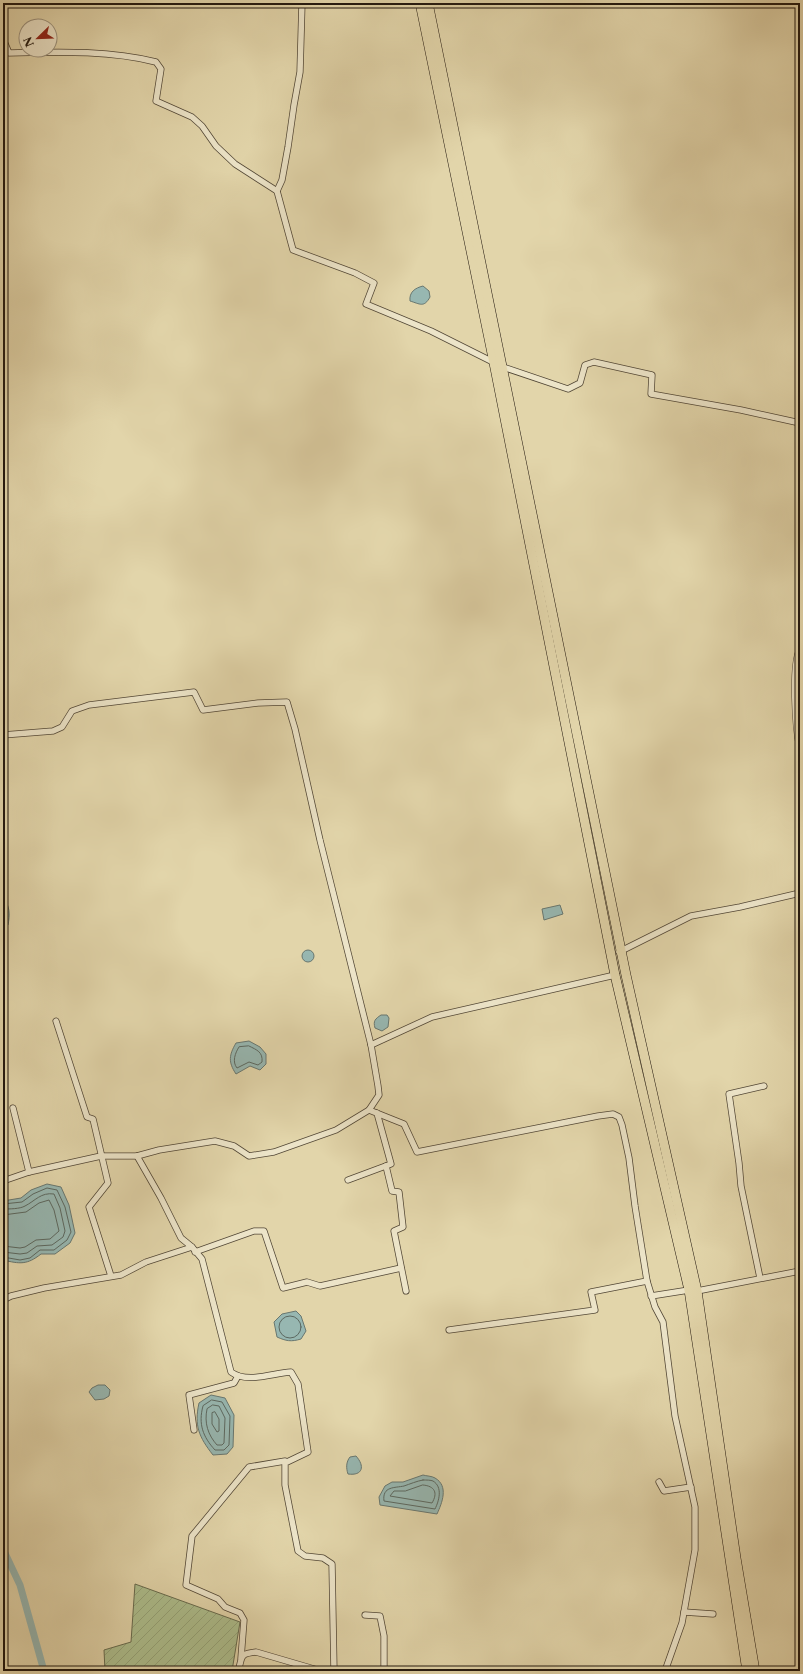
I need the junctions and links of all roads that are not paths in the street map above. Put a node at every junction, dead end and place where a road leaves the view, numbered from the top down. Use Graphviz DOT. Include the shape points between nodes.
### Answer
graph roads {
  1 [pos="302,3"];
  2 [pos="420,3"];
  3 [pos="428,3"];
  4 [pos="3,40"];
  5 [pos="277,191"];
  6 [pos="494,363"];
  7 [pos="503,367"];
  8 [pos="800,423"];
  9 [pos="800,651"];
  10 [pos="3,735"];
  11 [pos="800,747"];
  12 [pos="800,893"];
  13 [pos="623,951"];
  14 [pos="612,953"];
  15 [pos="615,974"];
  16 [pos="56,1021"];
  17 [pos="371,1045"];
  18 [pos="764,1086"];
  19 [pos="13,1108"];
  20 [pos="369,1110"];
  21 [pos="377,1113"];
  22 [pos="101,1156"];
  23 [pos="137,1156"];
  24 [pos="386,1166"];
  25 [pos="29,1172"];
  26 [pos="348,1180"];
  27 [pos="3,1181"];
  28 [pos="194,1249"];
  29 [pos="401,1268"];
  30 [pos="800,1271"];
  31 [pos="111,1276"];
  32 [pos="760,1278"];
  33 [pos="647,1281"];
  34 [pos="406,1291"];
  35 [pos="693,1291"];
  36 [pos="651,1296"];
  37 [pos="3,1300"];
  38 [pos="449,1330"];
  39 [pos="238,1376"];
  40 [pos="194,1430"];
  41 [pos="285,1461"];
  42 [pos="659,1482"];
  43 [pos="691,1487"];
  44 [pos="684,1612"];
  45 [pos="714,1614"];
  46 [pos="365,1615"];
  47 [pos="240,1658"];
  48 [pos="238,1671"];
  49 [pos="321,1671"];
  50 [pos="334,1671"];
  51 [pos="384,1671"];
  52 [pos="665,1671"];
  53 [pos="747,1671"];
  54 [pos="755,1671"];
  1 -- 5 [label="street" via="300,72 282,180"];
  2 -- 6 [label="main road"];
  3 -- 7 [label="main road"];
  4 -- 5 [label="street" via="9,53 63,52 134,56 156,62 161,69 156,100 192,117 235,164"];
  5 -- 6 [label="street" via="292,250 355,273 374,283 366,304 431,331"];
  6 -- 7 [label="street"];
  6 -- 14 [label="main road"];
  7 -- 8 [label="street" via="568,389 580,383 585,365 594,362 652,375 651,394"];
  7 -- 13 [label="main road"];
  9 -- 11 [label="street" via="796,671 796,726"];
  10 -- 17 [label="street" via="53,731 62,727 72,711 89,705 194,692 203,710 287,702"];
  12 -- 13 [label="street" via="691,916"];
  13 -- 14 [label="street"];
  13 -- 35 [label="main road"];
  14 -- 15 [label="main road"];
  15 -- 17 [label="street" via="432,1017"];
  15 -- 35 [label="main road"];
  16 -- 22 [label="street" via="87,1117 93,1119"];
  17 -- 20 [label="street" via="379,1095"];
  18 -- 32 [label="street" via="729,1094 741,1186"];
  19 -- 25 [label="street"];
  20 -- 21 [label="street"];
  20 -- 23 [label="street" via="336,1130 274,1152 249,1156 234,1146 215,1141"];
  21 -- 24 [label="street" via="391,1164"];
  21 -- 33 [label="street" via="404,1124 417,1152 598,1116 613,1114 619,1117 629,1158"];
  22 -- 23 [label="street"];
  22 -- 25 [label="street"];
  22 -- 31 [label="street" via="108,1183 89,1207"];
  23 -- 28 [label="street" via="181,1238"];
  24 -- 26 [label="street"];
  24 -- 29 [label="street" via="392,1191 399,1192 403,1228 394,1231"];
  25 -- 27 [label="street"];
  28 -- 29 [label="street" via="254,1231 264,1231 283,1288 307,1282 320,1286"];
  28 -- 31 [label="street" via="146,1262"];
  28 -- 39 [label="street" via="202,1259 231,1372"];
  29 -- 34 [label="street"];
  30 -- 32 [label="street"];
  31 -- 37 [label="street" via="44,1288"];
  32 -- 35 [label="street"];
  33 -- 36 [label="street"];
  33 -- 38 [label="street" via="591,1292 595,1310"];
  35 -- 36 [label="street"];
  35 -- 53 [label="main road"];
  35 -- 54 [label="main road"];
  36 -- 43 [label="street" via="663,1322 675,1416"];
  39 -- 40 [label="street" via="234,1383 189,1396"];
  39 -- 50 [label="street" via="291,1372 298,1384 308,1452 285,1463 285,1485 298,1551 305,1556 324,1558 332,1564"];
  41 -- 47 [label="street" via="249,1467 192,1536 186,1585 218,1599 225,1607 240,1613 244,1620"];
  42 -- 43 [label="street" via="664,1492"];
  43 -- 44 [label="street" via="695,1507 694,1550"];
  44 -- 45 [label="street"];
  44 -- 52 [label="street"];
  46 -- 51 [label="street" via="380,1616 384,1636"];
  47 -- 48 [label="street"];
  47 -- 49 [label="street" via="245,1653 256,1652"];
}
